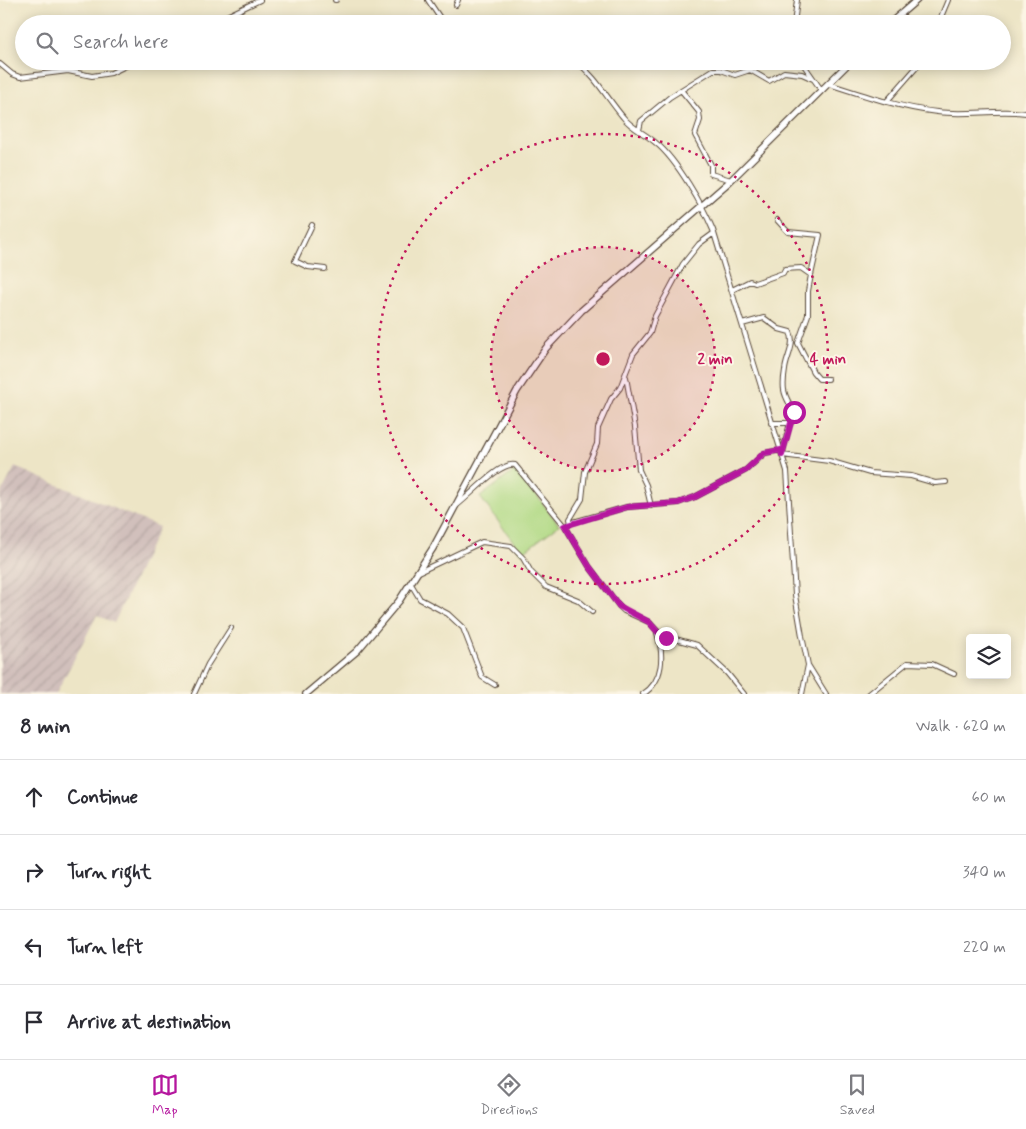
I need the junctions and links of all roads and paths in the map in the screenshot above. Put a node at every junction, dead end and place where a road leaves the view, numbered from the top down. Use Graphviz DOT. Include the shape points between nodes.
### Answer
graph roads {
  1 [pos="260,0"];
  2 [pos="428,0"];
  3 [pos="458,0"];
  4 [pos="797,0"];
  5 [pos="917,0"];
  6 [pos="948,0"];
  7 [pos="456,5"];
  8 [pos="229,15"];
  9 [pos="438,15"];
  10 [pos="795,15"];
  11 [pos="900,15"];
  12 [pos="942,15"];
  13 [pos="0,64"];
  14 [pos="117,70"];
  15 [pos="585,70"];
  16 [pos="808,70"];
  17 [pos="842,70"];
  18 [pos="914,70"];
  19 [pos="813,79"];
  20 [pos="829,84"];
  21 [pos="681,90"];
  22 [pos="822,91"];
  23 [pos="887,101"];
  24 [pos="1026,113"];
  25 [pos="639,130"];
  26 [pos="731,180"];
  27 [pos="702,206"];
  28 [pos="777,220"];
  29 [pos="312,225"];
  30 [pos="714,233"];
  31 [pos="325,269"];
  32 [pos="811,275"];
  33 [pos="732,290"];
  34 [pos="742,324"];
  35 [pos="625,376"];
  36 [pos="828,379"];
  37 [pos="790,422"];
  38 [pos="771,423"];
  39 [pos="782,452"];
  40 [pos="946,482"];
  41 [pos="651,506"];
  42 [pos="454,508"];
  43 [pos="571,523"];
  44 [pos="565,526"];
  45 [pos="419,572"];
  46 [pos="411,584"];
  47 [pos="592,612"];
  48 [pos="231,628"];
  49 [pos="656,630"];
  50 [pos="808,664"];
  51 [pos="954,674"];
  52 [pos="495,685"];
  53 [pos="194,694"];
  54 [pos="306,694"];
  55 [pos="644,694"];
  56 [pos="744,694"];
  57 [pos="802,694"];
  58 [pos="826,694"];
  59 [pos="869,694"];
  1 -- 8 [label="street"];
  2 -- 9 [label="street"];
  3 -- 7 [label="street"];
  4 -- 10 [label="street"];
  5 -- 11 [label="main road"];
  6 -- 12 [label="street"];
  13 -- 14 [label="street" via="20,77 68,71 92,76"];
  15 -- 25 [label="street" via="600,85 622,117"];
  16 -- 19 [label="street"];
  17 -- 20 [label="main road"];
  18 -- 23 [label="street"];
  19 -- 21 [label="street" via="784,72 769,81 750,70 735,75 717,70"];
  19 -- 22 [label="street"];
  20 -- 22 [label="main road"];
  20 -- 23 [label="street"];
  21 -- 25 [label="street" via="644,117 638,124"];
  21 -- 26 [label="street" via="699,112 695,135 711,164 711,174"];
  22 -- 26 [label="main road"];
  23 -- 24 [label="street" via="936,112"];
  25 -- 27 [label="street" via="671,158"];
  26 -- 27 [label="main road"];
  27 -- 30 [label="street"];
  27 -- 42 [label="main road" via="581,311 546,348 517,391"];
  28 -- 32 [label="street" via="788,232 820,235"];
  29 -- 31 [label="street" via="295,261 308,268"];
  30 -- 33 [label="street"];
  30 -- 35 [label="street" via="699,244 683,264 655,316 650,333 633,354"];
  32 -- 33 [label="street" via="801,268 786,269 783,273 755,283 750,281"];
  32 -- 36 [label="street" via="808,315 798,343 813,372 819,379"];
  33 -- 34 [label="street"];
  34 -- 37 [label="street" via="764,318 792,336 784,390 794,412 794,420"];
  34 -- 38 [label="street"];
  35 -- 41 [label="street" via="636,426 639,470"];
  35 -- 43 [label="street" via="598,428 597,444 585,472 582,499 570,519"];
  37 -- 38 [label="street"];
  37 -- 39 [label="street"];
  38 -- 39 [label="street"];
  39 -- 40 [label="street" via="870,473"];
  39 -- 41 [label="street" via="764,453 746,470 695,497 666,506"];
  39 -- 50 [label="street" via="789,491 795,595"];
  41 -- 43 [label="street" via="627,507"];
  42 -- 44 [label="street" via="494,473 512,464 519,468"];
  42 -- 45 [label="main road"];
  43 -- 44 [label="street"];
  44 -- 49 [label="street" via="619,606 649,622"];
  45 -- 46 [label="main road"];
  45 -- 47 [label="street" via="482,542 511,546 546,587 578,600"];
  46 -- 52 [label="street" via="420,599 448,614 464,628 482,677"];
  46 -- 54 [label="main road" via="356,651"];
  48 -- 53 [label="street"];
  49 -- 55 [label="street" via="661,644 660,671 652,687"];
  49 -- 56 [label="street" via="666,638 697,644"];
  50 -- 57 [label="street"];
  50 -- 58 [label="street"];
  51 -- 59 [label="street" via="932,664 907,662"];
}
